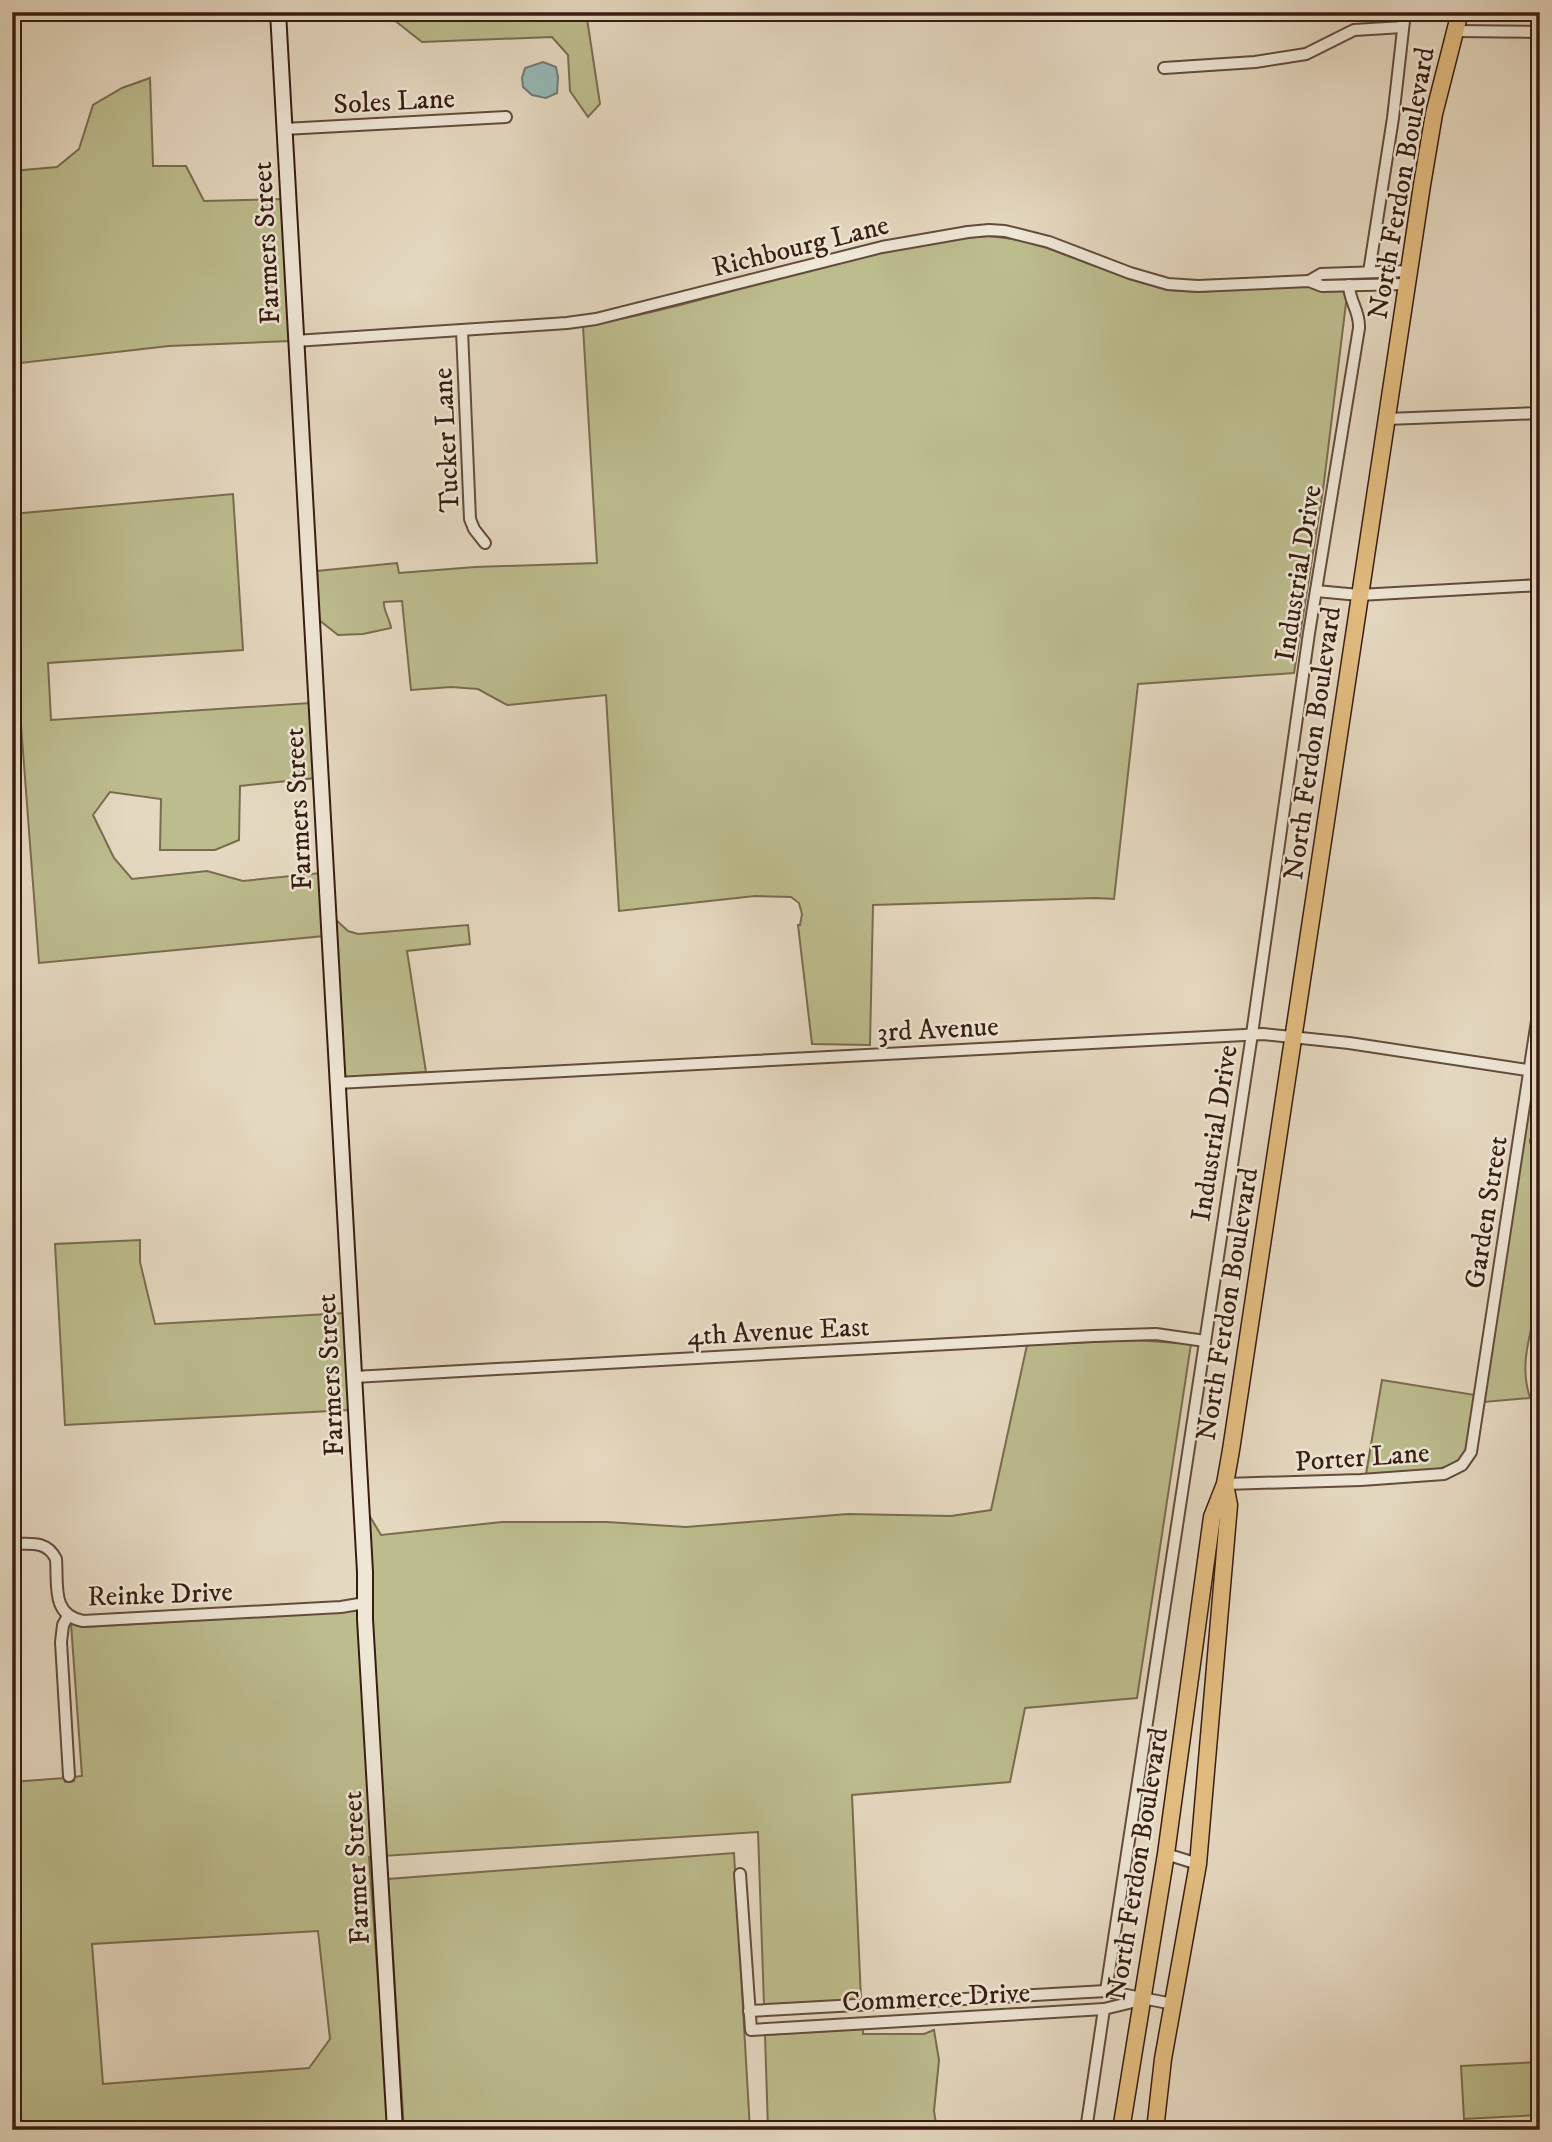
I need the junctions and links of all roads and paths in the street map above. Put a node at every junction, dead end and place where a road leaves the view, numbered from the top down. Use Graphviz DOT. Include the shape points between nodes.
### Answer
graph roads {
  1 [pos="278,12"];
  2 [pos="1405,12"];
  3 [pos="1460,12"];
  4 [pos="1403,27"];
  5 [pos="1454,31"];
  6 [pos="1540,32"];
  7 [pos="1164,68"];
  8 [pos="506,117"];
  9 [pos="284,129"];
  10 [pos="1369,272"];
  11 [pos="1408,277"];
  12 [pos="1309,281"];
  13 [pos="1349,285"];
  14 [pos="463,330"];
  15 [pos="295,341"];
  16 [pos="1540,413"];
  17 [pos="1387,419"];
  18 [pos="485,543"];
  19 [pos="1540,585"];
  20 [pos="1316,591"];
  21 [pos="1359,595"];
  22 [pos="1540,1000"];
  23 [pos="1252,1034"];
  24 [pos="1294,1037"];
  25 [pos="1535,1071"];
  26 [pos="337,1083"];
  27 [pos="1205,1341"];
  28 [pos="354,1377"];
  29 [pos="1475,1430"];
  30 [pos="1225,1484"];
  31 [pos="12,1544"];
  32 [pos="365,1603"];
  33 [pos="68,1616"];
  34 [pos="69,1776"];
  35 [pos="1166,1854"];
  36 [pos="1198,1864"];
  37 [pos="740,1874"];
  38 [pos="1106,1991"];
  39 [pos="1030,1996"];
  40 [pos="1141,2000"];
  41 [pos="885,2004"];
  42 [pos="1173,2004"];
  43 [pos="1104,2009"];
  44 [pos="749,2011"];
  45 [pos="1031,2013"];
  46 [pos="886,2022"];
  47 [pos="395,2130"];
  48 [pos="1086,2130"];
  49 [pos="1121,2130"];
  50 [pos="1154,2130"];
  1 -- 9 [label="street, Farmers Street"];
  2 -- 4 [label="street"];
  3 -- 5 [label="main road, North Ferdon Boulevard"];
  4 -- 7 [label="street" via="1354,30 1306,54"];
  4 -- 10 [label="street"];
  5 -- 6 [label="street"];
  5 -- 11 [label="main road, North Ferdon Boulevard" via="1434,114"];
  8 -- 9 [label="street, Soles Lane"];
  9 -- 15 [label="street, Farmers Street"];
  10 -- 11 [label="street, Richbourg Lane"];
  10 -- 12 [label="street, Richbourg Lane" via="1321,274"];
  11 -- 13 [label="street, Richbourg Lane"];
  11 -- 17 [label="main road, North Ferdon Boulevard"];
  12 -- 13 [label="street, Richbourg Lane" via="1322,286"];
  12 -- 14 [label="street, Richbourg Lane" via="1168,284 1049,242 989,230 882,247 596,318"];
  13 -- 20 [label="street, Industrial Drive" via="1360,316 1359,327"];
  14 -- 15 [label="street, Richbourg Lane"];
  14 -- 18 [label="street, Tucker Lane" via="469,511 474,529"];
  15 -- 26 [label="street, Farmers Street"];
  16 -- 17 [label="street"];
  17 -- 21 [label="main road, North Ferdon Boulevard"];
  19 -- 21 [label="street"];
  20 -- 21 [label="street"];
  20 -- 23 [label="street, Industrial Drive"];
  21 -- 24 [label="main road, North Ferdon Boulevard"];
  22 -- 25 [label="street, Garden Street"];
  23 -- 24 [label="street, 3rd Avenue"];
  23 -- 26 [label="street, 3rd Avenue"];
  23 -- 27 [label="street, Industrial Drive"];
  24 -- 25 [label="street, 3rd Avenue"];
  24 -- 30 [label="main road, North Ferdon Boulevard"];
  25 -- 29 [label="street, Garden Street"];
  26 -- 28 [label="street, Farmers Street"];
  27 -- 28 [label="street, 4th Avenue East" via="1156,1334 1093,1336"];
  27 -- 38 [label="street, Industrial Drive"];
  28 -- 32 [label="street, Farmers Street"];
  29 -- 30 [label="street, Porter Lane" via="1466,1461 1444,1474"];
  30 -- 35 [label="main road, North Ferdon Boulevard" via="1212,1517"];
  30 -- 36 [label="main road, North Ferdon Boulevard" via="1229,1505"];
  31 -- 33 [label="street, Reinke Drive" via="37,1544 53,1552 59,1602"];
  32 -- 33 [label="street, Reinke Drive" via="83,1621"];
  32 -- 47 [label="street, Farmer Street"];
  33 -- 34 [label="street" via="61,1642"];
  35 -- 36 [label="street"];
  35 -- 40 [label="main road, North Ferdon Boulevard"];
  36 -- 42 [label="main road, North Ferdon Boulevard"];
  37 -- 44 [label="street, Commerce Drive"];
  38 -- 39 [label="street, Commerce Drive"];
  38 -- 40 [label="street, Commerce Drive"];
  39 -- 41 [label="street, Commerce Drive"];
  39 -- 45 [label="street"];
  40 -- 42 [label="street, Commerce Drive"];
  40 -- 43 [label="street, Commerce Drive"];
  40 -- 49 [label="main road, North Ferdon Boulevard"];
  41 -- 44 [label="street, Commerce Drive"];
  41 -- 46 [label="street"];
  42 -- 50 [label="main road, North Ferdon Boulevard"];
  43 -- 45 [label="street, Commerce Drive"];
  43 -- 48 [label="street"];
  44 -- 46 [label="street, Commerce Drive" via="751,2030"];
  45 -- 46 [label="street, Commerce Drive"];
}
